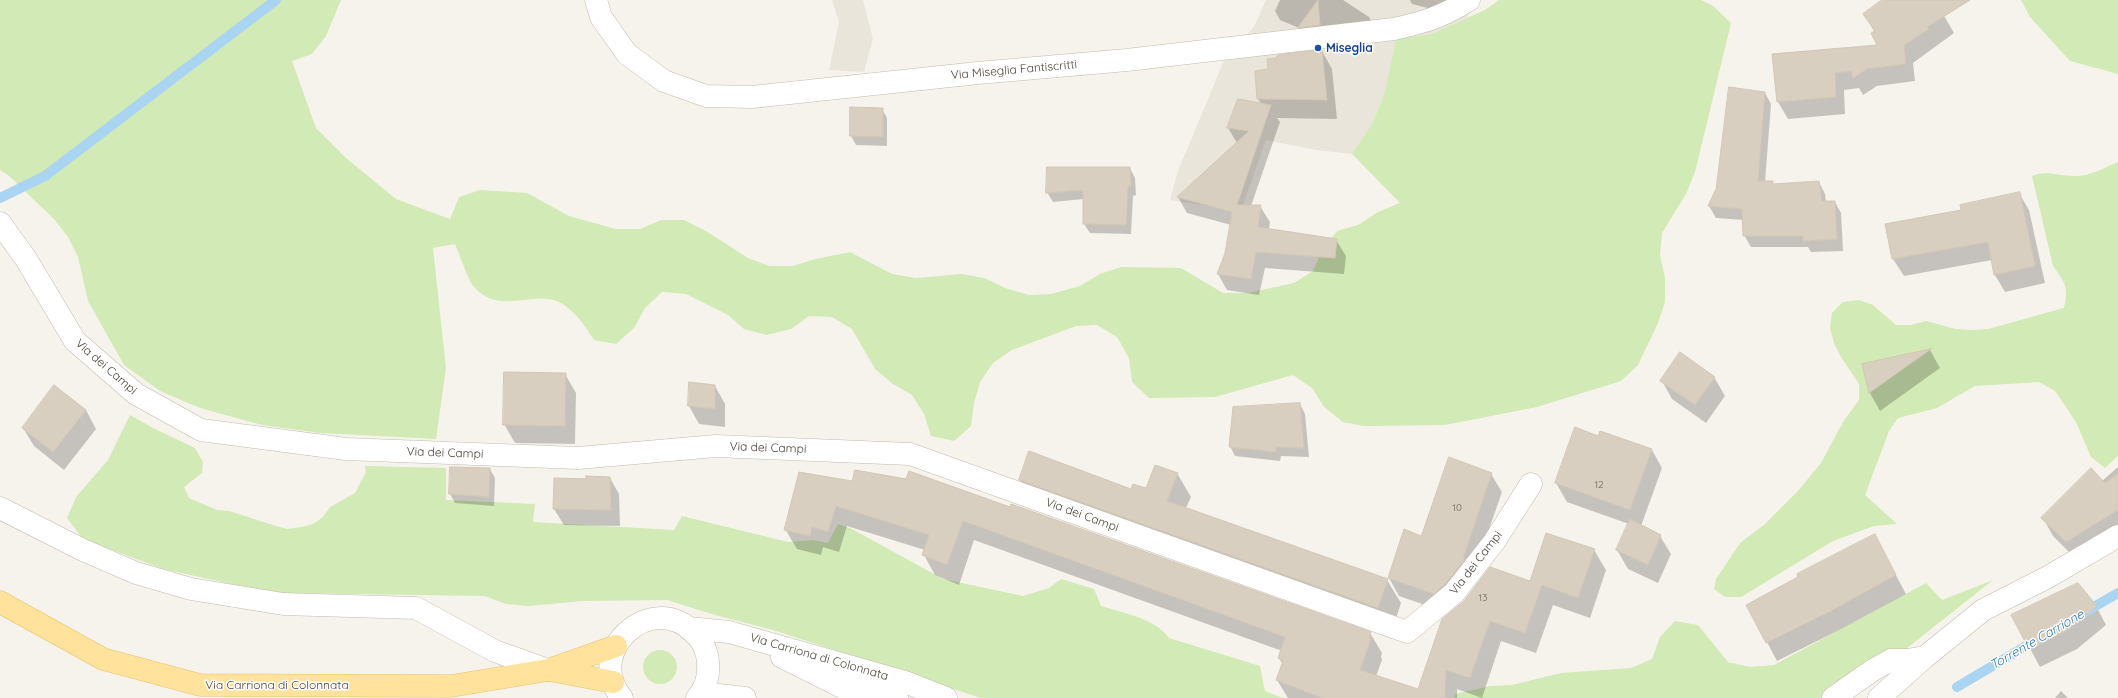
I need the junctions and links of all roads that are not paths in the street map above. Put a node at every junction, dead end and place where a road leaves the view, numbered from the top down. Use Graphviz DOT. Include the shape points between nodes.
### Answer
graph roads {
  1 [pos="596,0"];
  2 [pos="1469,0"];
  3 [pos="0,223"];
  4 [pos="1531,484"];
  5 [pos="0,508"];
  6 [pos="2118,536"];
  7 [pos="0,602"];
  8 [pos="689,628"];
  9 [pos="729,632"];
  10 [pos="616,646"];
  11 [pos="1925,657"];
  12 [pos="548,670"];
  13 [pos="617,690"];
  14 [pos="699,696"];
  15 [pos="745,698"];
  16 [pos="865,698"];
  17 [pos="897,698"];
  18 [pos="946,698"];
  19 [pos="1833,698"];
  20 [pos="1879,698"];
  1 -- 2 [label="street, Via Miseglia Fantiscritti" via="601,18 627,54 664,81 706,96 752,97 1127,60 1394,29 1447,14"];
  3 -- 4 [label="street, Via dei Campi" via="26,259 75,341 136,394 201,430 346,449 578,458 716,446 910,454 1407,632 1454,594 1494,542"];
  5 -- 12 [label="street" via="83,550 136,573 191,589 283,604 416,608 495,651"];
  6 -- 11 [label="street" via="2048,578 1983,610"];
  7 -- 12 [label="main road, Via Carriona di Colonnata" via="103,660 200,685 451,686"];
  8 -- 9 [label="street, Via Carriona di Colonnata"];
  8 -- 10 [label="street, Via Carriona di Colonnata" via="676,621 662,618 648,620 629,630"];
  8 -- 14 [label="street, Via Carriona di Colonnata" via="700,638 709,665 707,680"];
  9 -- 16 [label="street"];
  9 -- 17 [label="street"];
  9 -- 18 [label="street, Via Carriona di Colonnata" via="905,682"];
  10 -- 12 [label="main road, Via Carriona di Colonnata"];
  10 -- 13 [label="street, Via Carriona di Colonnata" via="610,670"];
  11 -- 19 [label="street" via="1891,660"];
  11 -- 20 [label="street"];
  12 -- 13 [label="main road, Via Carriona di Colonnata"];
  14 -- 15 [label="street, Via Carriona di Colonnata"];
}
